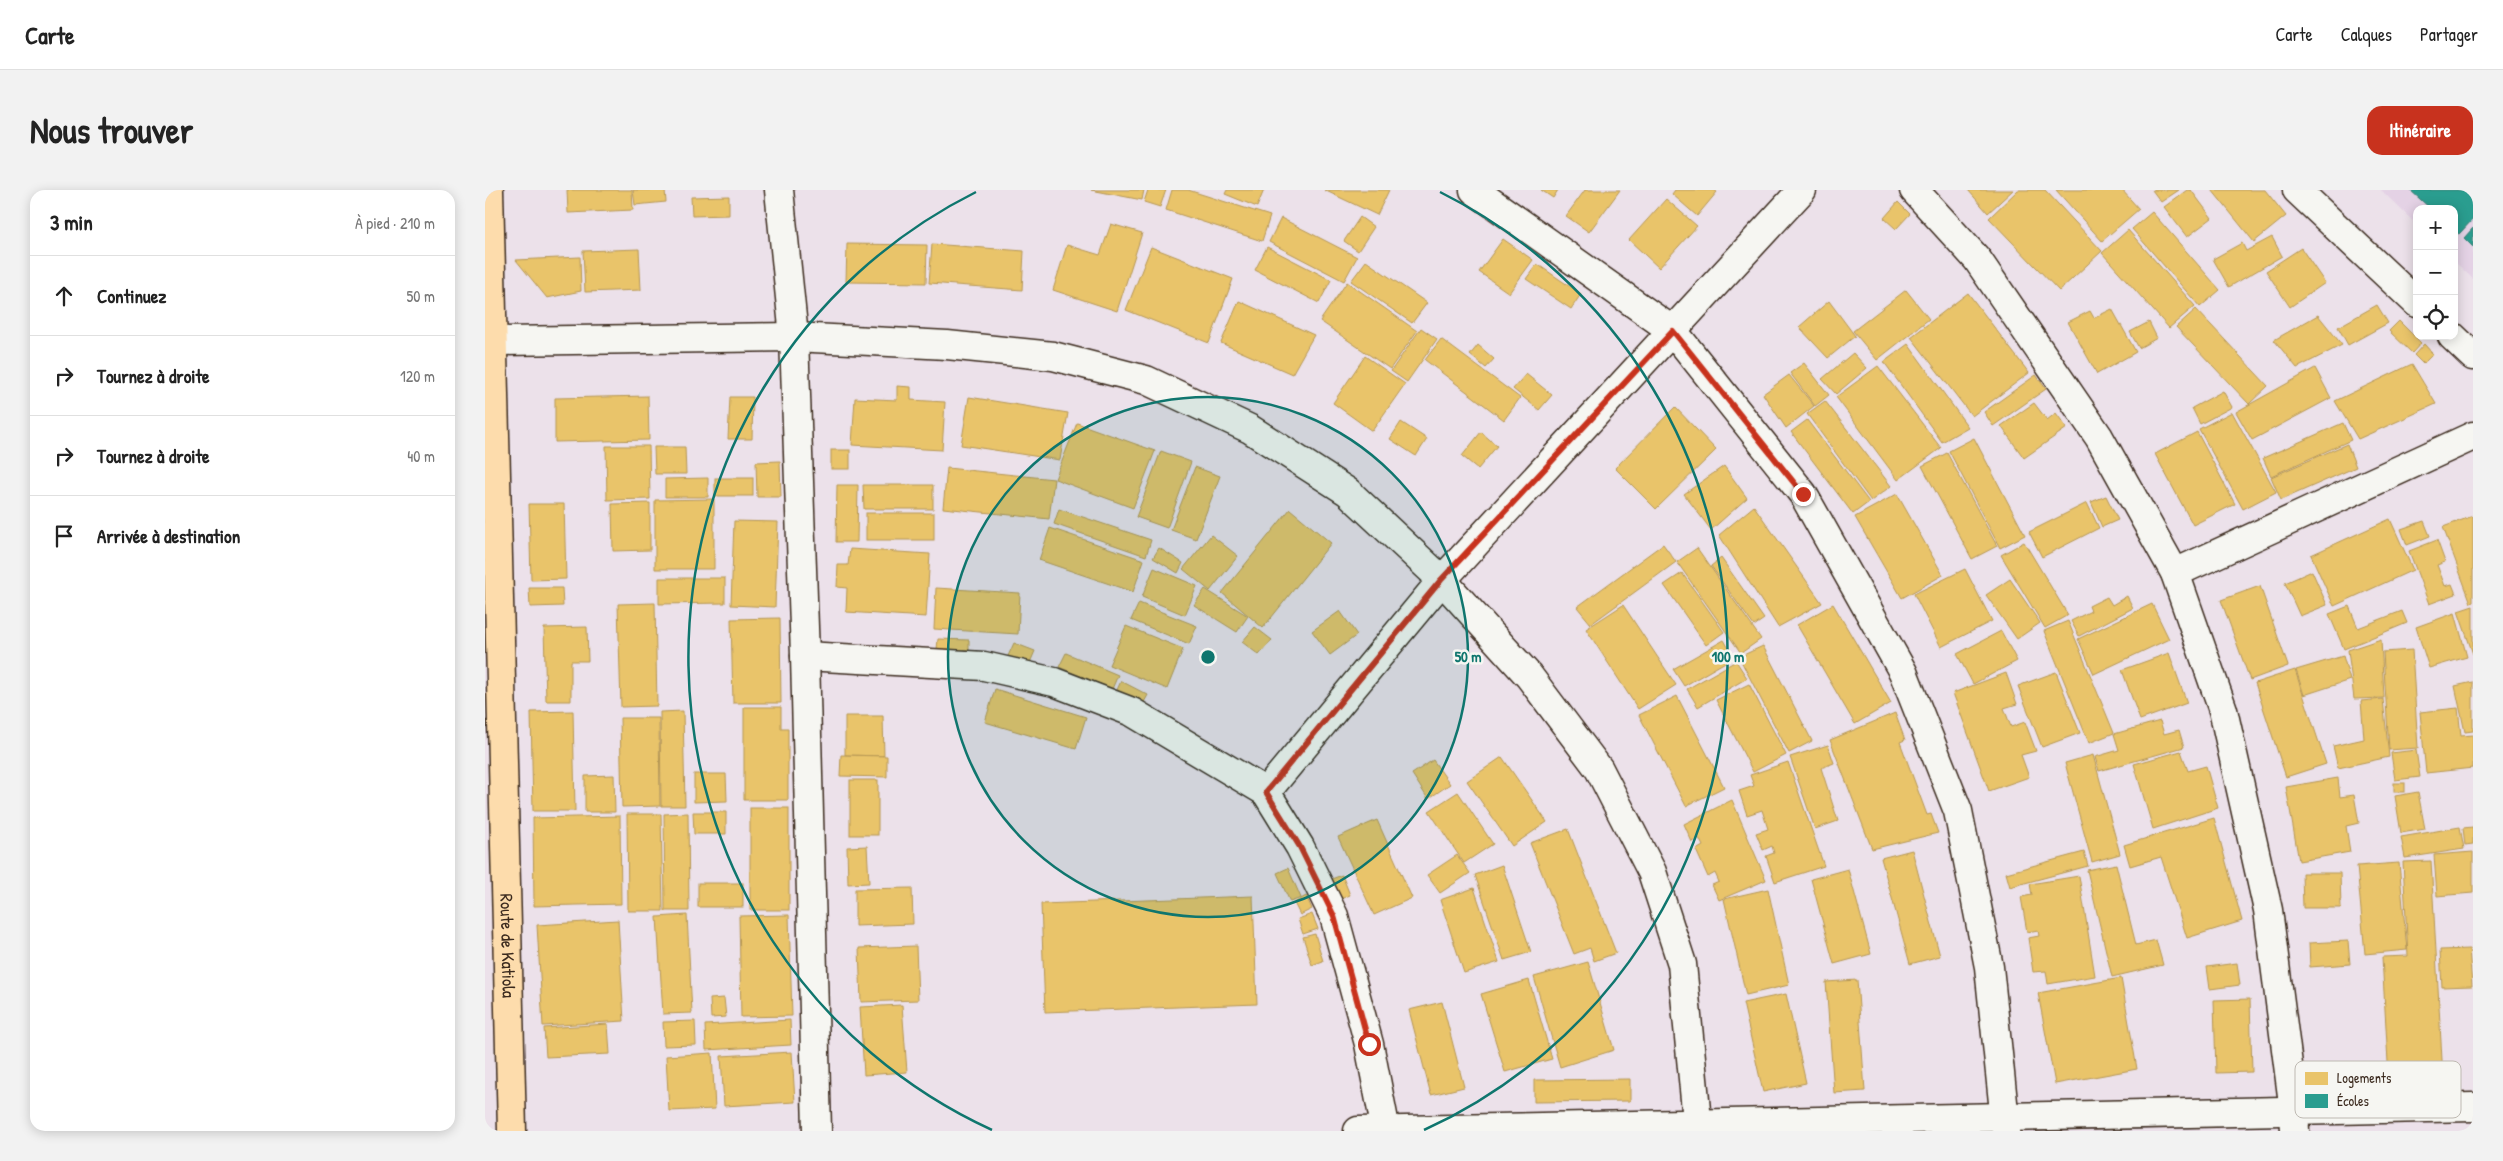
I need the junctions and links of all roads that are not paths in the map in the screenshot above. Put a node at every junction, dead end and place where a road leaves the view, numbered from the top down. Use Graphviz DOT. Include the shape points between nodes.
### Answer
graph roads {
  1 [pos="489,190"];
  2 [pos="779,190"];
  3 [pos="1474,190"];
  4 [pos="1802,190"];
  5 [pos="1914,190"];
  6 [pos="2297,190"];
  7 [pos="2413,299"];
  8 [pos="1673,331"];
  9 [pos="794,337"];
  10 [pos="2456,340"];
  11 [pos="493,341"];
  12 [pos="2473,356"];
  13 [pos="2473,436"];
  14 [pos="2175,573"];
  15 [pos="1441,580"];
  16 [pos="805,656"];
  17 [pos="1266,792"];
  18 [pos="2333,1118"];
  19 [pos="2295,1121"];
  20 [pos="2006,1124"];
  21 [pos="1698,1127"];
  22 [pos="512,1131"];
  23 [pos="817,1131"];
  24 [pos="1358,1131"];
  25 [pos="1386,1131"];
  1 -- 11 [label="highway, Route de Katiola"];
  2 -- 9 [label="street"];
  3 -- 8 [label="street"];
  4 -- 8 [label="street"];
  5 -- 14 [label="street" via="1977,259 2093,429"];
  6 -- 7 [label="street"];
  8 -- 15 [label="street"];
  8 -- 20 [label="street" via="1803,494 1903,672 1958,811 1989,966"];
  9 -- 11 [label="street"];
  9 -- 15 [label="street" via="947,345 1053,356 1146,380 1251,429 1348,492"];
  9 -- 16 [label="street"];
  10 -- 12 [label="street"];
  11 -- 22 [label="highway, Route de Katiola"];
  13 -- 14 [label="street"];
  14 -- 19 [label="street" via="2223,710 2267,910"];
  15 -- 17 [label="street"];
  15 -- 21 [label="street" via="1529,676 1599,769 1652,872 1683,964"];
  16 -- 17 [label="street" via="984,666 1054,682 1132,712"];
  16 -- 23 [label="street"];
  17 -- 25 [label="street" via="1300,847 1334,916 1369,1044"];
  18 -- 19 [label="street"];
  19 -- 20 [label="street"];
  20 -- 21 [label="street"];
  21 -- 25 [label="street"];
  24 -- 25 [label="street"];
}
